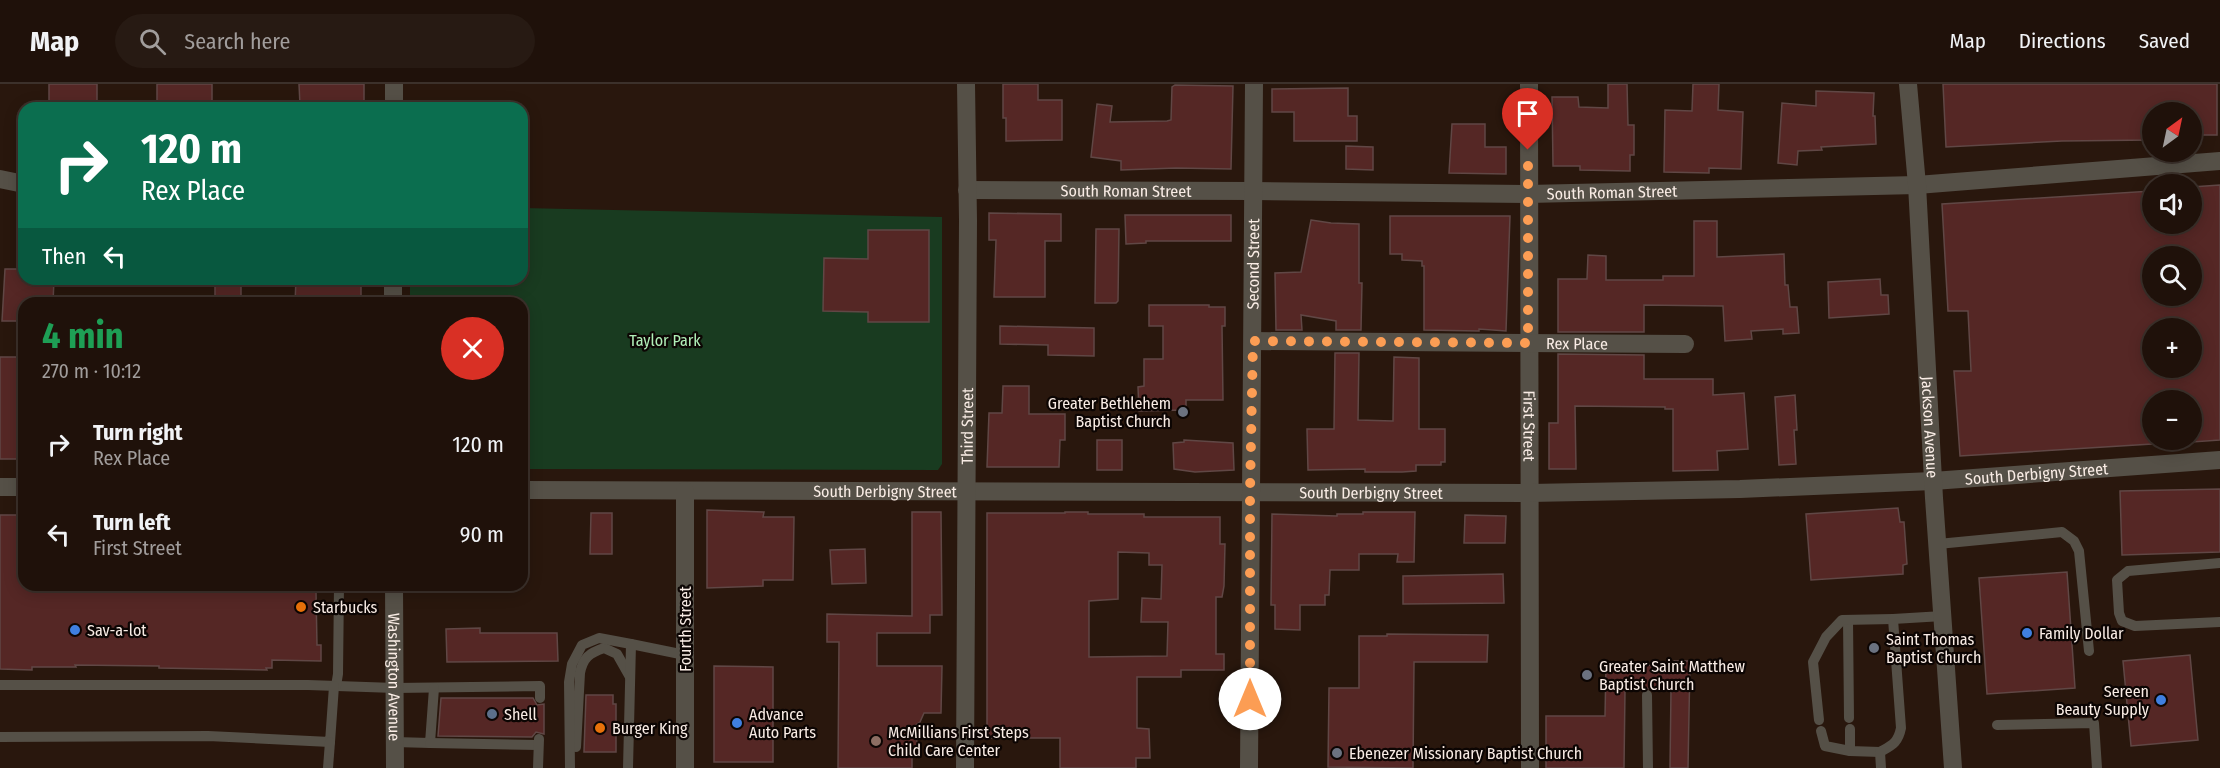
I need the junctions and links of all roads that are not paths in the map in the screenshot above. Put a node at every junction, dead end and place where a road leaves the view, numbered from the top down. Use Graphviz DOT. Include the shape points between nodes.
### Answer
graph roads {
  1 [pos="394,84"];
  2 [pos="966,84"];
  3 [pos="1254,84"];
  4 [pos="1529,84"];
  5 [pos="1908,84"];
  6 [pos="394,102"];
  7 [pos="2220,161"];
  8 [pos="0,179"];
  9 [pos="18,183"];
  10 [pos="1917,185"];
  11 [pos="968,190"];
  12 [pos="1254,191"];
  13 [pos="1528,194"];
  14 [pos="1253,341"];
  15 [pos="1528,343"];
  16 [pos="1685,344"];
  17 [pos="2220,460"];
  18 [pos="1933,481"];
  19 [pos="0,487"];
  20 [pos="18,487"];
  21 [pos="528,490"];
  22 [pos="685,491"];
  23 [pos="967,491"];
  24 [pos="1250,492"];
  25 [pos="1530,493"];
  26 [pos="1938,544"];
  27 [pos="2220,563"];
  28 [pos="339,591"];
  29 [pos="394,591"];
  30 [pos="1943,616"];
  31 [pos="1893,619"];
  32 [pos="1848,620"];
  33 [pos="2220,622"];
  34 [pos="631,644"];
  35 [pos="2089,651"];
  36 [pos="685,655"];
  37 [pos="630,678"];
  38 [pos="0,685"];
  39 [pos="335,686"];
  40 [pos="518,686"];
  41 [pos="394,688"];
  42 [pos="434,688"];
  43 [pos="1647,695"];
  44 [pos="518,698"];
  45 [pos="540,698"];
  46 [pos="1996,725"];
  47 [pos="0,737"];
  48 [pos="330,742"];
  49 [pos="395,742"];
  50 [pos="430,743"];
  51 [pos="1850,751"];
  52 [pos="1880,752"];
  53 [pos="328,768"];
  54 [pos="395,768"];
  55 [pos="538,768"];
  56 [pos="571,768"];
  57 [pos="628,768"];
  58 [pos="685,768"];
  59 [pos="965,768"];
  60 [pos="1249,768"];
  61 [pos="1530,768"];
  62 [pos="1648,768"];
  63 [pos="1881,768"];
  64 [pos="1953,768"];
  65 [pos="2097,768"];
  1 -- 6 [label="street"];
  2 -- 11 [label="street, Third Street"];
  3 -- 12 [label="street, Second Street"];
  4 -- 13 [label="street, First Street"];
  5 -- 10 [label="street, Jackson Avenue"];
  7 -- 10 [label="street, South Roman Street"];
  8 -- 9 [label="street"];
  10 -- 13 [label="street, South Roman Street"];
  10 -- 18 [label="street, Jackson Avenue"];
  11 -- 12 [label="street, South Roman Street"];
  11 -- 23 [label="street, Third Street"];
  12 -- 13 [label="street, South Roman Street"];
  12 -- 14 [label="street, Second Street"];
  13 -- 15 [label="street, First Street"];
  14 -- 15 [label="street, Rex Place"];
  14 -- 24 [label="street, Second Street"];
  15 -- 16 [label="street, Rex Place"];
  15 -- 25 [label="street, First Street"];
  17 -- 18 [label="street, South Derbigny Street"];
  18 -- 25 [label="street, South Derbigny Street"];
  18 -- 26 [label="street, Jackson Avenue"];
  19 -- 20 [label="street"];
  21 -- 22 [label="street, South Derbigny Street"];
  22 -- 23 [label="street, South Derbigny Street"];
  22 -- 36 [label="street, Fourth Street"];
  23 -- 24 [label="street, South Derbigny Street"];
  23 -- 59 [label="street, Third Street"];
  24 -- 25 [label="street, South Derbigny Street"];
  24 -- 60 [label="street, Second Street"];
  25 -- 61 [label="street, First Street"];
  26 -- 30 [label="street, Jackson Avenue"];
  26 -- 35 [label="lane" via="2062,532 2079,551"];
  27 -- 33 [label="lane" via="2128,571 2117,580 2122,621 2135,626"];
  28 -- 39 [label="lane"];
  29 -- 41 [label="street, Washington Avenue"];
  30 -- 31 [label="lane"];
  30 -- 64 [label="street, Jackson Avenue"];
  31 -- 32 [label="lane"];
  31 -- 52 [label="lane" via="1901,728 1895,744"];
  32 -- 51 [label="lane"];
  32 -- 51 [label="lane" via="1842,620 1826,637 1813,662 1825,746"];
  34 -- 36 [label="lane"];
  34 -- 37 [label="lane"];
  34 -- 56 [label="lane" via="599,638 582,645 572,664"];
  36 -- 58 [label="street, Fourth Street"];
  37 -- 56 [label="lane" via="617,654 604,648 582,661 577,744"];
  37 -- 57 [label="lane"];
  38 -- 39 [label="lane"];
  39 -- 41 [label="lane"];
  39 -- 48 [label="lane"];
  40 -- 42 [label="lane" via="462,693"];
  40 -- 44 [label="lane"];
  40 -- 45 [label="lane" via="540,686"];
  41 -- 42 [label="lane"];
  41 -- 49 [label="street, Washington Avenue"];
  42 -- 50 [label="lane"];
  43 -- 62 [label="lane"];
  46 -- 65 [label="lane" via="2094,723"];
  47 -- 48 [label="lane" via="208,736"];
  48 -- 53 [label="lane"];
  49 -- 50 [label="lane"];
  49 -- 54 [label="street, Washington Avenue"];
  50 -- 55 [label="lane" via="539,742"];
  51 -- 52 [label="lane"];
  52 -- 63 [label="lane"];
}
